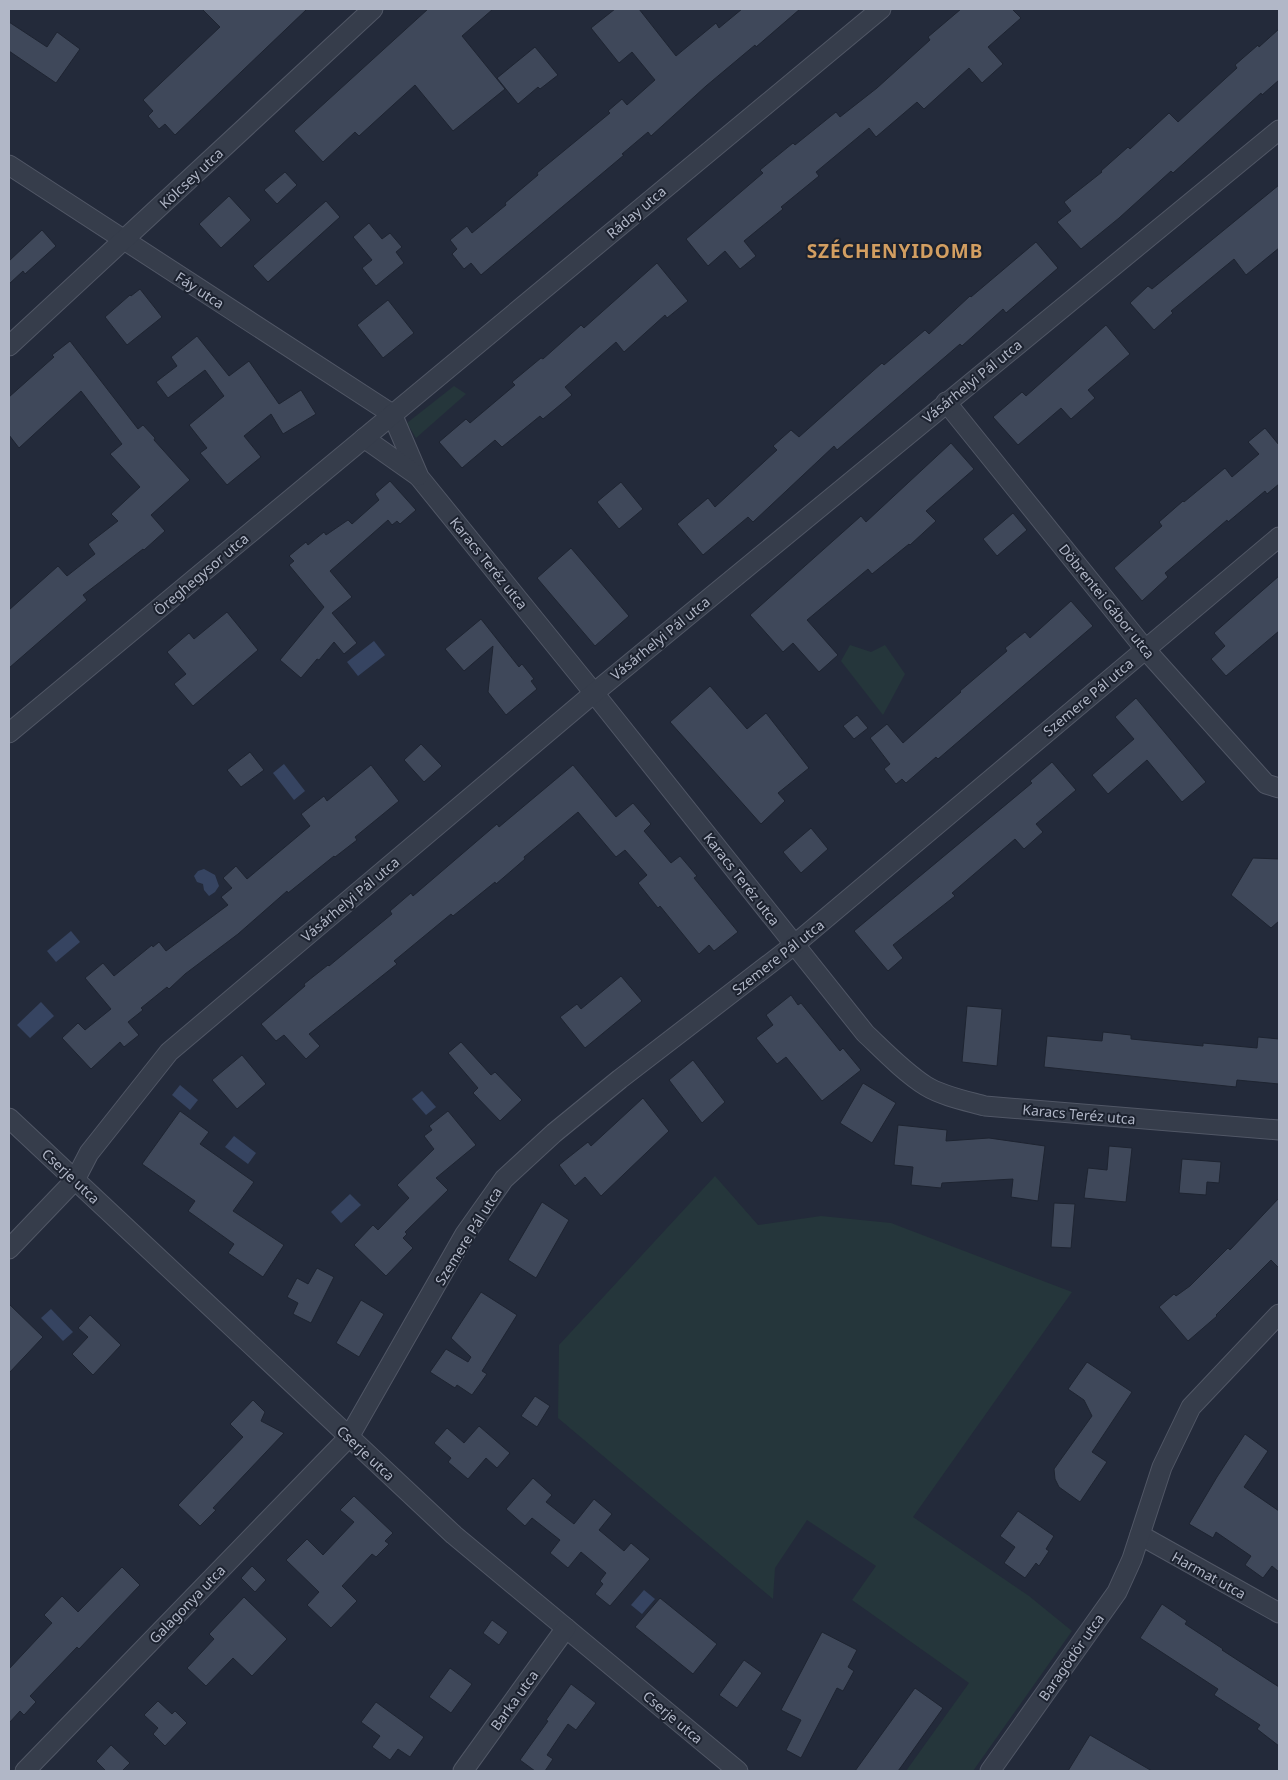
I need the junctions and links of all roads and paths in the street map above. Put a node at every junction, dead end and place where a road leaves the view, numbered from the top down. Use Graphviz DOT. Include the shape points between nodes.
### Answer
graph roads {
  1 [pos="373,9"];
  2 [pos="880,9"];
  3 [pos="1279,130"];
  4 [pos="9,165"];
  5 [pos="124,240"];
  6 [pos="9,346"];
  7 [pos="946,402"];
  8 [pos="392,414"];
  9 [pos="364,438"];
  10 [pos="419,477"];
  11 [pos="1279,537"];
  12 [pos="1145,649"];
  13 [pos="594,693"];
  14 [pos="9,733"];
  15 [pos="1279,788"];
  16 [pos="794,945"];
  17 [pos="9,1118"];
  18 [pos="1279,1130"];
  19 [pos="75,1180"];
  20 [pos="9,1249"];
  21 [pos="1279,1314"];
  22 [pos="349,1437"];
  23 [pos="1140,1535"];
  24 [pos="1279,1613"];
  25 [pos="566,1628"];
  26 [pos="25,1771"];
  27 [pos="463,1771"];
  28 [pos="738,1771"];
  29 [pos="990,1771"];
  1 -- 5 [label="street, Kölcsey utca"];
  2 -- 8 [label="street, Ráday utca"];
  3 -- 7 [label="street, Vásárhelyi Pál utca"];
  4 -- 5 [label="street, Fáy utca"];
  5 -- 6 [label="street, Kölcsey utca"];
  5 -- 8 [label="street, Fáy utca"];
  7 -- 12 [label="street, Döbrentei Gábor utca"];
  7 -- 13 [label="street, Vásárhelyi Pál utca"];
  8 -- 9 [label="street, Öreghegysor utca"];
  8 -- 10 [label="street, Karacs Teréz utca"];
  9 -- 10 [label="street, Karacs Teréz utca"];
  9 -- 14 [label="street, Öreghegysor utca"];
  10 -- 13 [label="street, Karacs Teréz utca"];
  11 -- 12 [label="street, Szemere Pál utca"];
  12 -- 15 [label="street, Döbrentei Gábor utca" via="1266,784"];
  12 -- 16 [label="street, Szemere Pál utca"];
  13 -- 16 [label="street, Karacs Teréz utca"];
  13 -- 19 [label="street, Vásárhelyi Pál utca" via="168,1052 89,1153"];
  16 -- 18 [label="street, Karacs Teréz utca" via="865,1033 928,1087 985,1106"];
  16 -- 22 [label="street, Szemere Pál utca" via="620,1079 504,1179 465,1234"];
  17 -- 19 [label="street, Cserje utca"];
  19 -- 20 [label="street, Vásárhelyi Pál utca"];
  19 -- 22 [label="street, Cserje utca"];
  21 -- 23 [label="street, Baragödör utca" via="1191,1407 1162,1467"];
  22 -- 25 [label="street, Cserje utca" via="454,1535"];
  22 -- 26 [label="street, Galagonya utca"];
  23 -- 24 [label="street, Harmat utca"];
  23 -- 29 [label="street, Baragödör utca" via="1117,1592"];
  25 -- 27 [label="street, Barka utca"];
  25 -- 28 [label="street, Cserje utca"];
}
